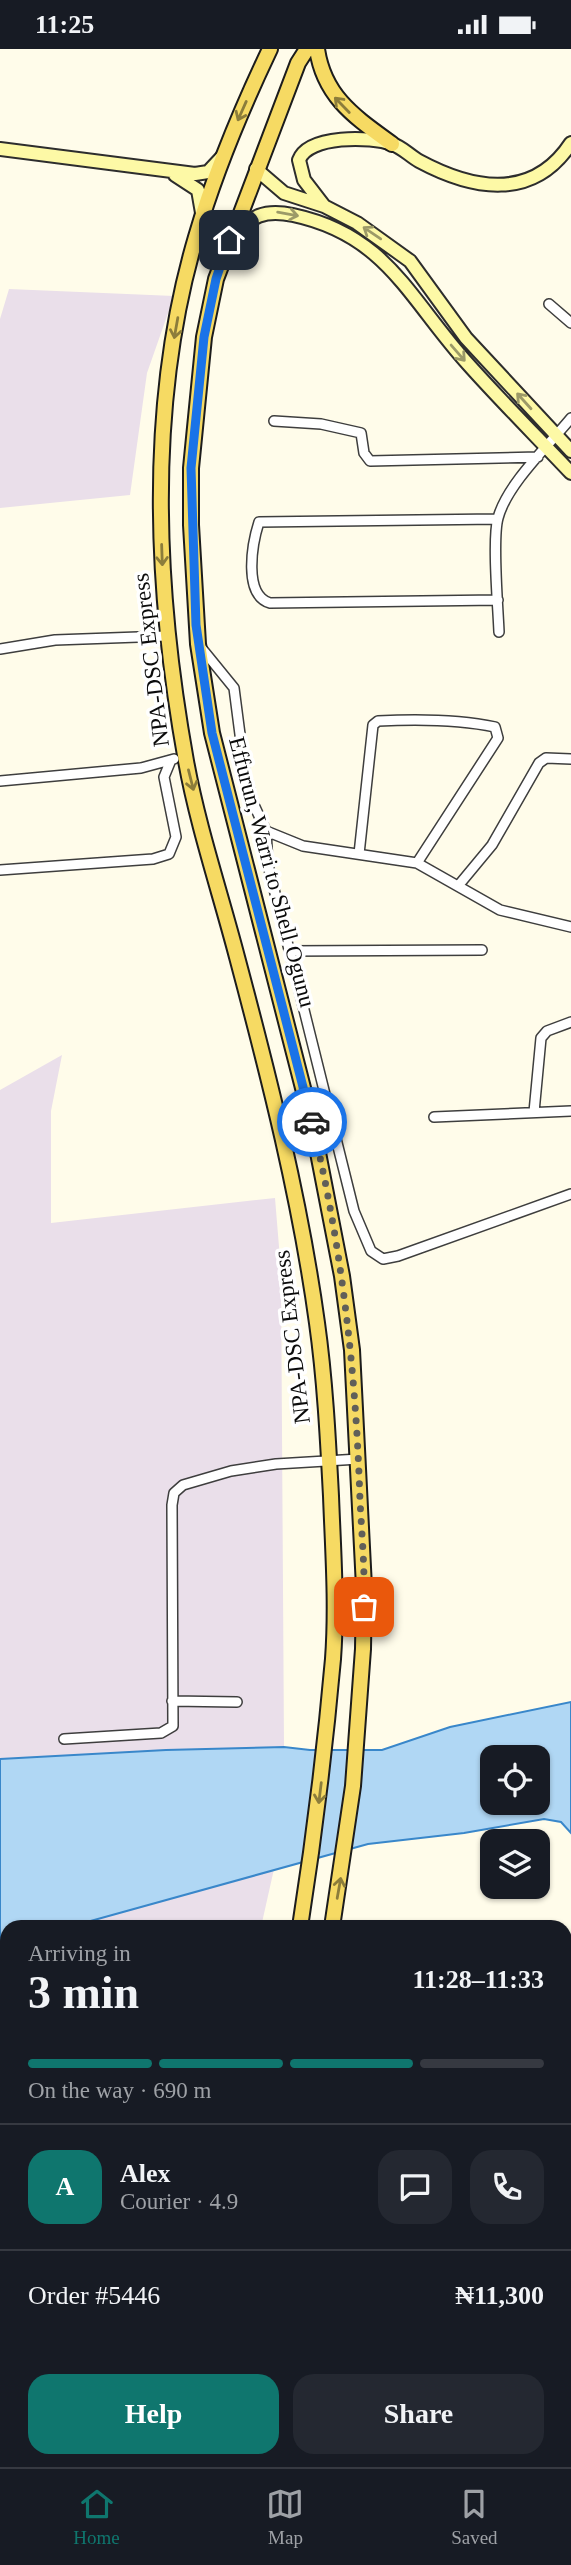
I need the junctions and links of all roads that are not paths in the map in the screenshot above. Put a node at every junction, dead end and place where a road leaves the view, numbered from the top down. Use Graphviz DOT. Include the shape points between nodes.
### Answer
graph roads {
  1 [pos="270,49"];
  2 [pos="307,49"];
  3 [pos="317,49"];
  4 [pos="392,143"];
  5 [pos="571,143"];
  6 [pos="0,149"];
  7 [pos="223,156"];
  8 [pos="256,169"];
  9 [pos="161,170"];
  10 [pos="324,206"];
  11 [pos="202,218"];
  12 [pos="221,264"];
  13 [pos="549,304"];
  14 [pos="571,323"];
  15 [pos="571,418"];
  16 [pos="274,421"];
  17 [pos="556,435"];
  18 [pos="571,451"];
  19 [pos="543,452"];
  20 [pos="571,473"];
  21 [pos="497,519"];
  22 [pos="498,600"];
  23 [pos="499,632"];
  24 [pos="166,636"];
  25 [pos="198,644"];
  26 [pos="0,649"];
  27 [pos="178,758"];
  28 [pos="571,759"];
  29 [pos="0,781"];
  30 [pos="266,831"];
  31 [pos="359,854"];
  32 [pos="417,863"];
  33 [pos="0,870"];
  34 [pos="458,886"];
  35 [pos="571,927"];
  36 [pos="482,950"];
  37 [pos="289,951"];
  38 [pos="571,1023"];
  39 [pos="571,1111"];
  40 [pos="534,1112"];
  41 [pos="434,1117"];
  42 [pos="571,1194"];
  43 [pos="359,1459"];
  44 [pos="329,1461"];
  45 [pos="172,1701"];
  46 [pos="237,1702"];
  47 [pos="64,1739"];
  48 [pos="301,1920"];
  49 [pos="333,1920"];
  1 -- 7 [label="main road, NPA-DSC Express, one-way"];
  2 -- 8 [label="main road, Effurun, Warri to Shell Ogunu"];
  4 -- 3 [label="main road, one-way" via="333,95"];
  4 -- 5 [label="main road" via="451,175 496,185 538,175"];
  4 -- 10 [label="main road" via="323,141 304,151 300,170"];
  6 -- 9 [label="main road"];
  7 -- 9 [label="main road" via="202,174"];
  7 -- 11 [label="main road, NPA-DSC Express"];
  8 -- 10 [label="main road" via="284,193"];
  8 -- 12 [label="main road, Effurun, Warri to Shell Ogunu"];
  9 -- 11 [label="main road" via="198,190"];
  17 -- 10 [label="main road, one-way" via="466,338 410,261"];
  11 -- 24 [label="main road, NPA-DSC Express, one-way" via="184,283 165,406 161,527"];
  12 -- 19 [label="main road, one-way" via="246,224 266,212 312,220 356,239 382,258"];
  12 -- 25 [label="main road, Effurun, Warri to Shell Ogunu" via="204,337 191,468 192,586"];
  13 -- 14 [label="street"];
  15 -- 17 [label="street"];
  16 -- 19 [label="street" via="361,433 370,461"];
  17 -- 18 [label="main road"];
  17 -- 19 [label="street"];
  19 -- 20 [label="main road"];
  19 -- 21 [label="street"];
  21 -- 22 [label="street"];
  21 -- 22 [label="street" via="259,521 253,591 270,603"];
  22 -- 23 [label="street"];
  24 -- 26 [label="street" via="55,641"];
  24 -- 27 [label="main road, NPA-DSC Express"];
  25 -- 30 [label="street" via="234,688 245,773"];
  25 -- 43 [label="main road, Effurun, Warri to Shell Ogunu" via="214,745 291,1033 330,1205 352,1350"];
  27 -- 29 [label="street" via="141,768"];
  27 -- 33 [label="street" via="164,777 176,837 169,854"];
  27 -- 44 [label="main road, NPA-DSC Express, one-way" via="263,1055 296,1199 318,1326"];
  28 -- 34 [label="street" via="546,758 539,763 492,845"];
  30 -- 31 [label="street" via="303,846"];
  30 -- 37 [label="street" via="268,865"];
  31 -- 32 [label="street"];
  31 -- 32 [label="street" via="373,725 378,720 495,727 498,738"];
  32 -- 34 [label="street"];
  34 -- 35 [label="street" via="500,910"];
  36 -- 37 [label="street"];
  37 -- 42 [label="street" via="354,1211 371,1251 383,1259 398,1256"];
  38 -- 40 [label="street" via="547,1031 541,1038"];
  39 -- 40 [label="street"];
  40 -- 41 [label="street"];
  43 -- 44 [label="street"];
  49 -- 43 [label="main road, Effurun, Warri to Shell Ogunu, one-way" via="358,1721 364,1587"];
  44 -- 45 [label="street" via="231,1471 183,1485 174,1493"];
  44 -- 48 [label="main road, NPA-DSC Express, one-way" via="334,1612 323,1768"];
  45 -- 46 [label="street"];
  45 -- 47 [label="street" via="173,1726 167,1731"];
}
